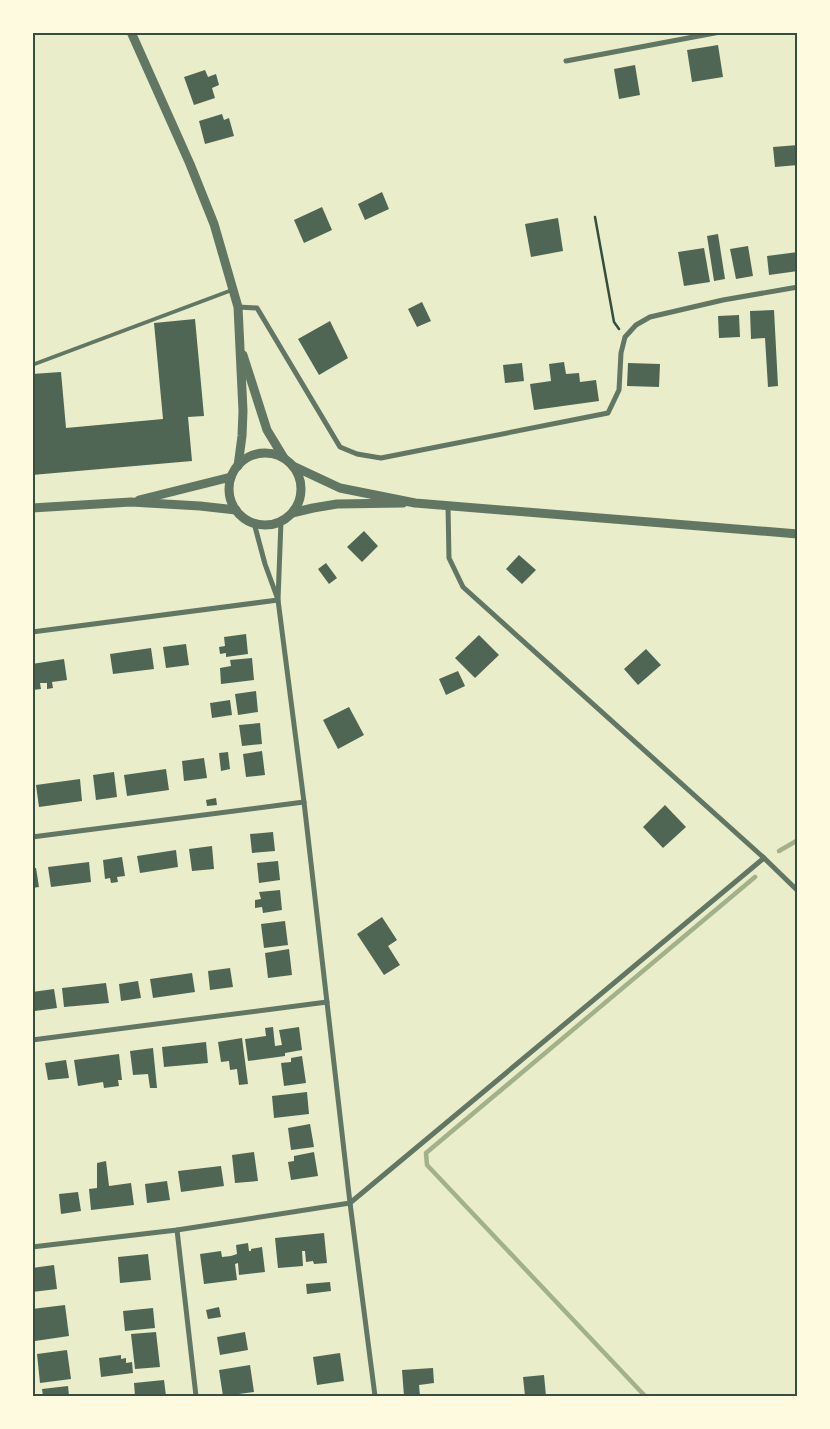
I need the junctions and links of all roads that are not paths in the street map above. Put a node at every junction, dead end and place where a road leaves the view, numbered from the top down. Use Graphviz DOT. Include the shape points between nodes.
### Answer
graph roads {
  1 [pos="38,32"];
  2 [pos="131,32"];
  3 [pos="720,32"];
  4 [pos="32,33"];
  5 [pos="566,61"];
  6 [pos="798,287"];
  7 [pos="233,289"];
  8 [pos="238,307"];
  9 [pos="240,347"];
  10 [pos="32,364"];
  11 [pos="284,458"];
  12 [pos="238,466"];
  13 [pos="293,466"];
  14 [pos="231,477"];
  15 [pos="131,502"];
  16 [pos="416,503"];
  17 [pos="448,506"];
  18 [pos="32,508"];
  19 [pos="236,510"];
  20 [pos="292,514"];
  21 [pos="281,521"];
  22 [pos="254,524"];
  23 [pos="798,534"];
  24 [pos="278,600"];
  25 [pos="32,632"];
  26 [pos="304,802"];
  27 [pos="32,837"];
  28 [pos="764,858"];
  29 [pos="798,891"];
  30 [pos="327,1002"];
  31 [pos="32,1040"];
  32 [pos="350,1203"];
  33 [pos="177,1230"];
  34 [pos="32,1247"];
  35 [pos="196,1396"];
  36 [pos="375,1396"];
  1 -- 4 [label="street"];
  2 -- 7 [label="street" via="211,216"];
  3 -- 5 [label="street"];
  6 -- 8 [label="street" via="650,317 636,325 625,337 619,390 608,413 381,458 340,447 257,308"];
  7 -- 8 [label="street"];
  7 -- 10 [label="lane"];
  8 -- 9 [label="street"];
  9 -- 11 [label="street" via="267,430"];
  9 -- 12 [label="street" via="243,419"];
  11 -- 12 [label="street" via="272,453 259,453"];
  11 -- 13 [label="street"];
  12 -- 14 [label="street"];
  13 -- 16 [label="street" via="340,488"];
  13 -- 20 [label="street" via="300,478 301,490"];
  14 -- 15 [label="street"];
  14 -- 19 [label="street" via="230,498"];
  15 -- 18 [label="street"];
  15 -- 19 [label="street"];
  16 -- 17 [label="street"];
  16 -- 20 [label="street" via="337,504"];
  17 -- 23 [label="street"];
  17 -- 28 [label="street" via="449,558 463,587"];
  19 -- 22 [label="street"];
  20 -- 21 [label="street"];
  21 -- 22 [label="street" via="268,525"];
  21 -- 24 [label="street"];
  22 -- 24 [label="street"];
  24 -- 25 [label="street"];
  24 -- 26 [label="street"];
  26 -- 27 [label="street"];
  26 -- 30 [label="street"];
  28 -- 29 [label="street"];
  28 -- 32 [label="street"];
  30 -- 31 [label="street"];
  30 -- 32 [label="street"];
  32 -- 33 [label="street"];
  32 -- 36 [label="street"];
  33 -- 34 [label="street"];
  33 -- 35 [label="street"];
}
